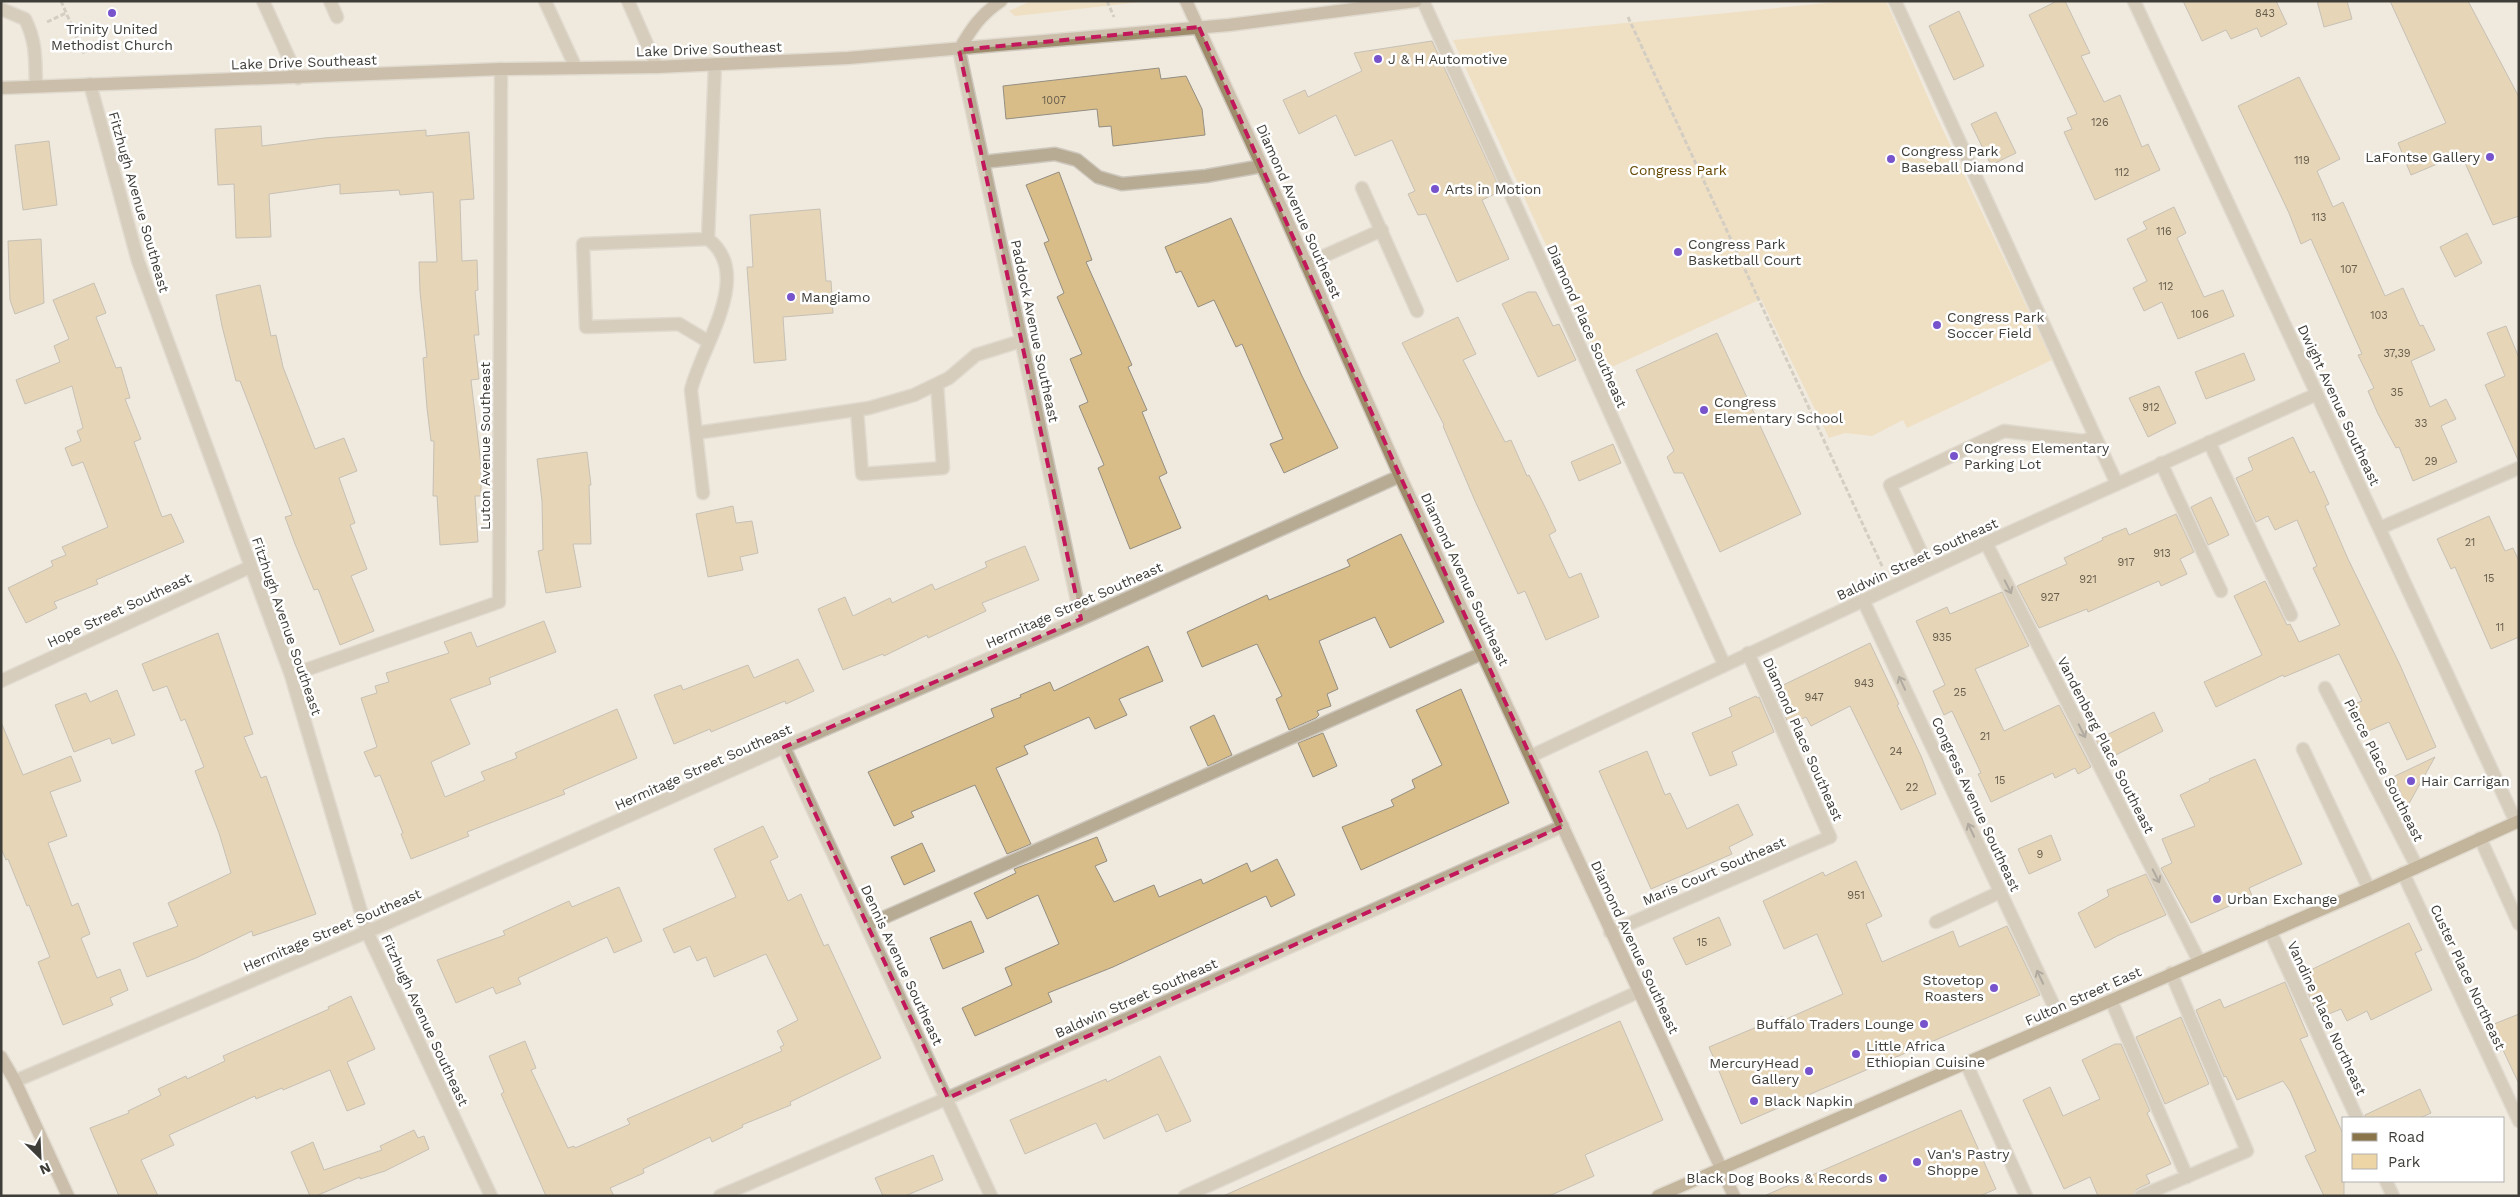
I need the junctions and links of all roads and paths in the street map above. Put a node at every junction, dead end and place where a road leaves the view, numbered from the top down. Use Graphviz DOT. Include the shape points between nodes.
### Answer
graph roads {
  1 [pos="61,1"];
  2 [pos="263,1"];
  3 [pos="330,1"];
  4 [pos="545,1"];
  5 [pos="628,1"];
  6 [pos="1002,1"];
  7 [pos="1186,1"];
  8 [pos="1416,1"];
  9 [pos="1423,1"];
  10 [pos="1895,1"];
  11 [pos="2134,1"];
  12 [pos="1,9"];
  13 [pos="337,17"];
  14 [pos="1628,17"];
  15 [pos="1199,27"];
  16 [pos="959,50"];
  17 [pos="85,56"];
  18 [pos="715,64"];
  19 [pos="657,67"];
  20 [pos="576,68"];
  21 [pos="501,69"];
  22 [pos="298,78"];
  23 [pos="90,84"];
  24 [pos="36,86"];
  25 [pos="1,88"];
  26 [pos="983,162"];
  27 [pos="1262,166"];
  28 [pos="1362,188"];
  29 [pos="1382,230"];
  30 [pos="708,239"];
  31 [pos="1306,264"];
  32 [pos="1417,311"];
  33 [pos="1021,341"];
  34 [pos="709,342"];
  35 [pos="937,384"];
  36 [pos="2317,394"];
  37 [pos="857,410"];
  38 [pos="696,433"];
  39 [pos="2095,436"];
  40 [pos="2209,442"];
  41 [pos="2161,463"];
  42 [pos="2519,468"];
  43 [pos="1400,476"];
  44 [pos="2117,484"];
  45 [pos="703,493"];
  46 [pos="2380,528"];
  47 [pos="1986,543"];
  48 [pos="250,567"];
  49 [pos="1883,568"];
  50 [pos="1929,569"];
  51 [pos="2222,591"];
  52 [pos="1863,600"];
  53 [pos="2290,615"];
  54 [pos="1081,619"];
  55 [pos="1483,653"];
  56 [pos="1748,653"];
  57 [pos="1724,664"];
  58 [pos="291,675"];
  59 [pos="1,681"];
  60 [pos="2325,688"];
  61 [pos="784,747"];
  62 [pos="2303,749"];
  63 [pos="1531,756"];
  64 [pos="2518,822"];
  65 [pos="1563,826"];
  66 [pos="1830,837"];
  67 [pos="2480,838"];
  68 [pos="2417,867"];
  69 [pos="2403,873"];
  70 [pos="2369,889"];
  71 [pos="2000,892"];
  72 [pos="1936,922"];
  73 [pos="2519,924"];
  74 [pos="867,925"];
  75 [pos="2270,931"];
  76 [pos="367,932"];
  77 [pos="1610,932"];
  78 [pos="2200,961"];
  79 [pos="2171,973"];
  80 [pos="1638,992"];
  81 [pos="2111,1000"];
  82 [pos="2061,1022"];
  83 [pos="2,1060"];
  84 [pos="1966,1063"];
  85 [pos="15,1081"];
  86 [pos="948,1098"];
  87 [pos="2355,1114"];
  88 [pos="2519,1121"];
  89 [pos="1721,1169"];
  90 [pos="2187,1177"];
  91 [pos="2386,1182"];
  92 [pos="68,1196"];
  93 [pos="491,1196"];
  94 [pos="720,1196"];
  95 [pos="992,1196"];
  96 [pos="1185,1196"];
  97 [pos="1658,1196"];
  98 [pos="1734,1196"];
  99 [pos="2026,1196"];
  100 [pos="2141,1196"];
  101 [pos="2393,1196"];
  1 -- 17 [label="path"];
  2 -- 22 [label="street"];
  3 -- 13 [label="street"];
  4 -- 20 [label="street"];
  5 -- 19 [label="street"];
  6 -- 16 [label="main road" via="974,24"];
  7 -- 15 [label="main road, Diamond Avenue Southeast"];
  8 -- 15 [label="main road, Lake Drive Southeast"];
  9 -- 57 [label="street, Diamond Place Southeast"];
  10 -- 39 [label="street"];
  11 -- 36 [label="street, Dwight Avenue Southeast"];
  12 -- 24 [label="street" via="25,19 34,37"];
  14 -- 49 [label="path"];
  15 -- 16 [label="main road, Lake Drive Southeast"];
  15 -- 27 [label="main road, Diamond Avenue Southeast"];
  16 -- 18 [label="main road, Lake Drive Southeast"];
  16 -- 26 [label="street, Paddock Avenue Southeast"];
  18 -- 19 [label="main road, Lake Drive Southeast"];
  18 -- 30 [label="street"];
  19 -- 20 [label="main road, Lake Drive Southeast"];
  20 -- 21 [label="main road, Lake Drive Southeast"];
  21 -- 22 [label="main road, Lake Drive Southeast"];
  21 -- 58 [label="street, Luton Avenue Southeast" via="499,602"];
  22 -- 23 [label="main road, Lake Drive Southeast"];
  23 -- 24 [label="main road, Lake Drive Southeast"];
  23 -- 48 [label="street, Fitzhugh Avenue Southeast" via="138,261"];
  24 -- 25 [label="main road, Lake Drive Southeast"];
  26 -- 27 [label="street" via="1055,154 1077,160 1098,177 1122,184 1206,176"];
  26 -- 33 [label="street, Paddock Avenue Southeast"];
  27 -- 31 [label="main road, Diamond Avenue Southeast"];
  28 -- 29 [label="street"];
  29 -- 31 [label="street"];
  29 -- 32 [label="street"];
  30 -- 34 [label="street" via="722,250 727,268 722,306"];
  30 -- 34 [label="street" via="584,244 586,327 679,324"];
  31 -- 43 [label="main road, Diamond Avenue Southeast"];
  33 -- 35 [label="street" via="976,355"];
  33 -- 54 [label="street, Paddock Avenue Southeast"];
  34 -- 38 [label="street" via="691,390"];
  35 -- 37 [label="street" via="914,395"];
  35 -- 37 [label="street" via="943,468 862,474"];
  36 -- 40 [label="street, Baldwin Street Southeast"];
  36 -- 46 [label="street, Dwight Avenue Southeast"];
  37 -- 38 [label="street"];
  38 -- 45 [label="street"];
  39 -- 44 [label="street"];
  39 -- 50 [label="street" via="2084,441 2004,431 1890,485"];
  40 -- 41 [label="street, Baldwin Street Southeast"];
  40 -- 53 [label="street"];
  41 -- 44 [label="street, Baldwin Street Southeast"];
  41 -- 51 [label="street"];
  42 -- 46 [label="street"];
  43 -- 54 [label="street, Hermitage Street Southeast"];
  43 -- 55 [label="main road, Diamond Avenue Southeast"];
  44 -- 47 [label="street, Baldwin Street Southeast"];
  46 -- 64 [label="street, Dwight Avenue Southeast"];
  47 -- 50 [label="street, Baldwin Street Southeast"];
  47 -- 78 [label="street, Vandenberg Place Southeast, one-way"];
  48 -- 58 [label="street, Fitzhugh Avenue Southeast"];
  48 -- 59 [label="street, Hope Street Southeast"];
  50 -- 52 [label="street, Baldwin Street Southeast"];
  52 -- 56 [label="street, Baldwin Street Southeast"];
  71 -- 52 [label="street, Congress Avenue Southeast, one-way"];
  54 -- 61 [label="street, Hermitage Street Southeast"];
  55 -- 63 [label="main road, Diamond Avenue Southeast"];
  55 -- 74 [label="street"];
  56 -- 57 [label="street, Baldwin Street Southeast"];
  56 -- 66 [label="street, Diamond Place Southeast"];
  57 -- 63 [label="street, Baldwin Street Southeast"];
  58 -- 76 [label="street, Fitzhugh Avenue Southeast"];
  60 -- 68 [label="street, Pierce Place Southeast"];
  61 -- 74 [label="street, Dennis Avenue Southeast"];
  61 -- 76 [label="street, Hermitage Street Southeast"];
  62 -- 70 [label="street"];
  63 -- 65 [label="main road, Diamond Avenue Southeast"];
  64 -- 67 [label="main road, Fulton Street East"];
  65 -- 77 [label="main road, Diamond Avenue Southeast"];
  65 -- 86 [label="street, Baldwin Street Southeast"];
  66 -- 77 [label="street, Maris Court Southeast"];
  67 -- 68 [label="main road, Fulton Street East"];
  67 -- 73 [label="street"];
  68 -- 69 [label="main road, Fulton Street East"];
  69 -- 70 [label="main road, Fulton Street East"];
  69 -- 88 [label="street, Custer Place Northeast"];
  70 -- 75 [label="main road, Fulton Street East"];
  71 -- 72 [label="street"];
  82 -- 71 [label="street, Congress Avenue Southeast, one-way"];
  74 -- 86 [label="street, Dennis Avenue Southeast"];
  75 -- 78 [label="main road, Fulton Street East"];
  75 -- 87 [label="street, Vandine Place Northeast"];
  76 -- 85 [label="street, Hermitage Street Southeast"];
  76 -- 93 [label="street, Fitzhugh Avenue Southeast"];
  77 -- 80 [label="main road, Diamond Avenue Southeast"];
  78 -- 79 [label="main road, Fulton Street East"];
  79 -- 81 [label="main road, Fulton Street East"];
  79 -- 90 [label="street" via="2247,1151"];
  80 -- 89 [label="main road, Diamond Avenue Southeast"];
  80 -- 96 [label="street"];
  81 -- 82 [label="main road, Fulton Street East"];
  81 -- 90 [label="street"];
  82 -- 84 [label="main road, Fulton Street East"];
  83 -- 85 [label="main road"];
  84 -- 89 [label="main road, Fulton Street East"];
  84 -- 99 [label="street"];
  85 -- 92 [label="main road"];
  86 -- 94 [label="street, Baldwin Street Southeast"];
  86 -- 95 [label="street, Dennis Avenue Southeast"];
  89 -- 97 [label="main road, Fulton Street East"];
  89 -- 98 [label="main road, Diamond Avenue Southeast"];
  90 -- 100 [label="street"];
  91 -- 101 [label="street"];
}
